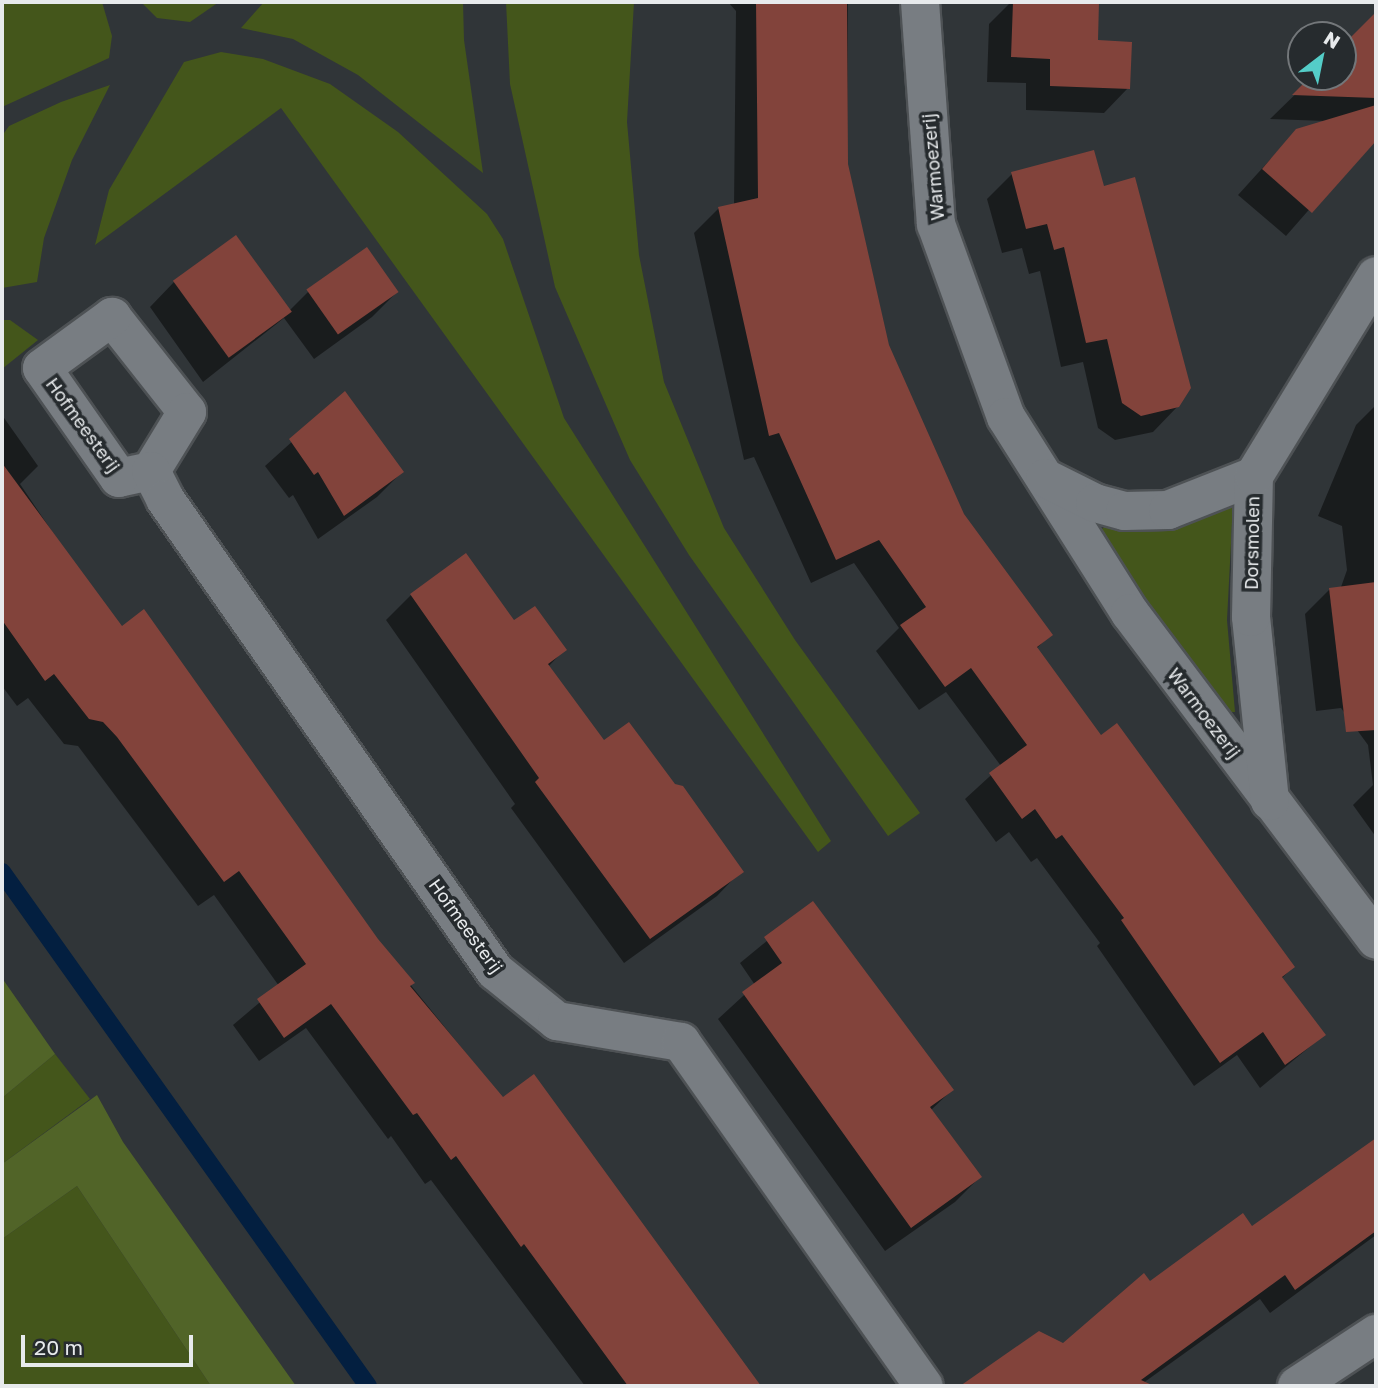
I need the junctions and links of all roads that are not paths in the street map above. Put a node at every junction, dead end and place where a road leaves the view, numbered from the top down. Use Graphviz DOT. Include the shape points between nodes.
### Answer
graph roads {
  1 [pos="920,2"];
  2 [pos="1376,276"];
  3 [pos="151,471"];
  4 [pos="1254,476"];
  5 [pos="1045,478"];
  6 [pos="1270,803"];
  7 [pos="1376,940"];
  8 [pos="1376,1334"];
  9 [pos="924,1386"];
  10 [pos="1297,1386"];
  1 -- 5 [label="street, Warmoezerij" via="936,224 1006,417"];
  2 -- 4 [label="street, Dorsmolen"];
  3 -- 9 [label="street, Hofmeesterij" via="165,499 495,971 557,1021 681,1042"];
  4 -- 5 [label="street" via="1168,510 1125,511 1096,503"];
  4 -- 6 [label="street, Dorsmolen" via="1251,617"];
  5 -- 6 [label="street, Warmoezerij" via="1130,613"];
  6 -- 7 [label="street, Warmoezerij"];
  8 -- 10 [label="street"];
}
